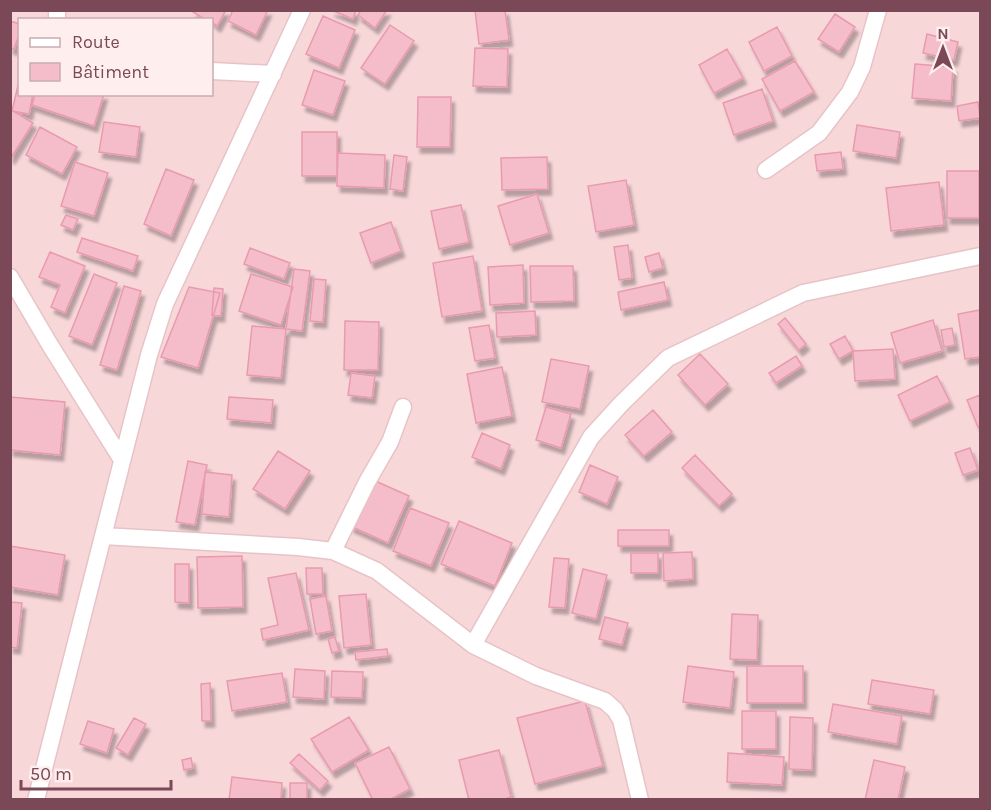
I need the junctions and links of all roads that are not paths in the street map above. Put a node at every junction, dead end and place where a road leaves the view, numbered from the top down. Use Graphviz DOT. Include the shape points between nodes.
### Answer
graph roads {
  1 [pos="302,10"];
  2 [pos="878,10"];
  3 [pos="213,71"];
  4 [pos="273,74"];
  5 [pos="766,170"];
  6 [pos="981,256"];
  7 [pos="10,277"];
  8 [pos="403,407"];
  9 [pos="122,460"];
  10 [pos="103,536"];
  11 [pos="333,551"];
  12 [pos="473,645"];
  13 [pos="36,800"];
  14 [pos="640,800"];
  1 -- 4 [label="street"];
  2 -- 5 [label="street" via="862,67 850,92 819,132"];
  3 -- 4 [label="street"];
  4 -- 9 [label="street" via="165,304"];
  6 -- 12 [label="street" via="803,293 669,358 591,437"];
  7 -- 9 [label="street"];
  8 -- 11 [label="street" via="390,442"];
  9 -- 10 [label="street"];
  10 -- 11 [label="street"];
  10 -- 13 [label="street"];
  11 -- 12 [label="street" via="377,571"];
  12 -- 14 [label="street" via="536,676 610,705 621,720"];
}
